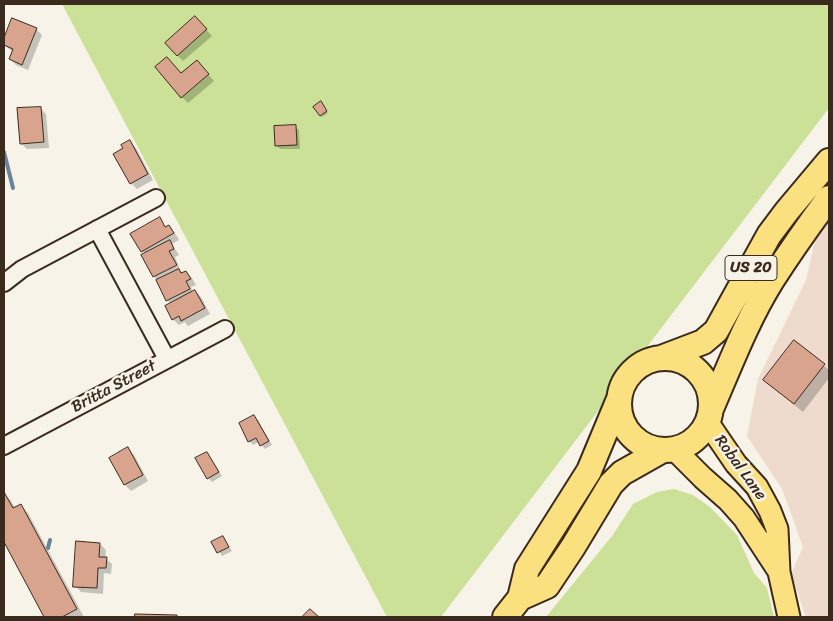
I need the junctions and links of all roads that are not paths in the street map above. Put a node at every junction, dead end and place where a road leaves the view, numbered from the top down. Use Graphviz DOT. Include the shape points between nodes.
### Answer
graph roads {
  1 [pos="829,161"];
  2 [pos="156,198"];
  3 [pos="829,198"];
  4 [pos="97,229"];
  5 [pos="4,283"];
  6 [pos="225,329"];
  7 [pos="661,358"];
  8 [pos="167,359"];
  9 [pos="618,400"];
  10 [pos="710,416"];
  11 [pos="4,446"];
  12 [pos="668,450"];
  13 [pos="779,572"];
  14 [pos="520,598"];
  15 [pos="505,617"];
  16 [pos="789,617"];
  1 -- 7 [label="highway, US 20" via="769,235 716,331 703,342"];
  2 -- 4 [label="street"];
  3 -- 10 [label="highway, US 20" via="771,281 738,345"];
  4 -- 5 [label="street" via="22,269"];
  4 -- 8 [label="street"];
  6 -- 8 [label="street, Britta Street"];
  7 -- 9 [label="highway" via="632,371"];
  7 -- 10 [label="highway" via="678,359 692,366 704,378 710,392"];
  8 -- 11 [label="street, Britta Street"];
  9 -- 12 [label="highway" via="619,414 634,439 646,447"];
  9 -- 14 [label="highway" via="589,471 527,569"];
  10 -- 12 [label="highway" via="700,435 689,445"];
  10 -- 13 [label="main road, Robal Lane" via="736,464 757,487 770,511 777,529"];
  12 -- 13 [label="main road, Robal Lane" via="728,500 744,518"];
  12 -- 14 [label="highway" via="622,473 611,484 547,586"];
  13 -- 16 [label="main road, Robal Lane"];
  14 -- 15 [label="highway"];
}
